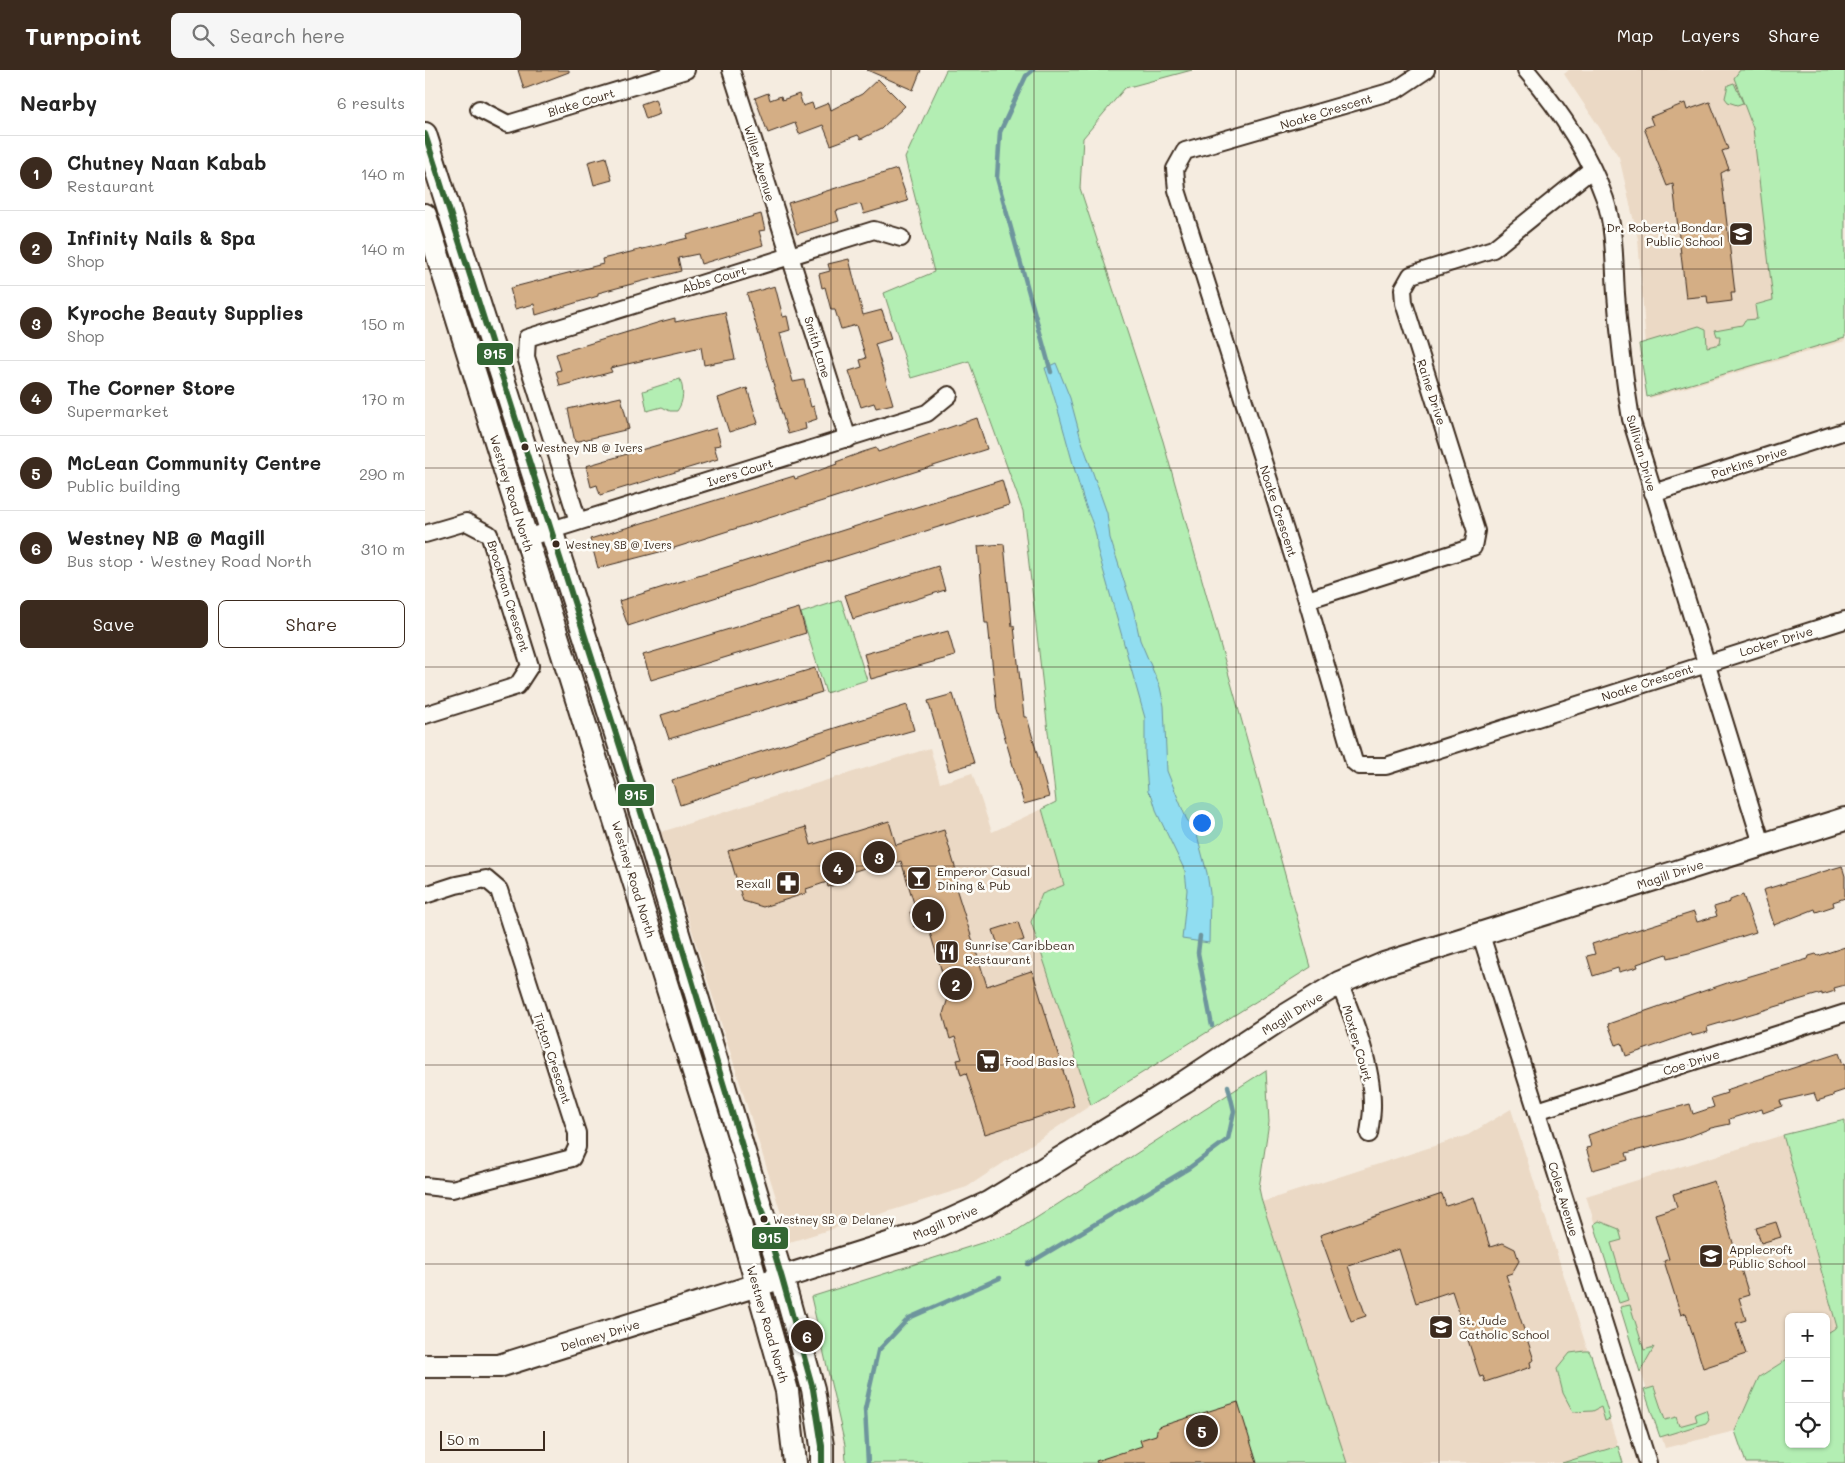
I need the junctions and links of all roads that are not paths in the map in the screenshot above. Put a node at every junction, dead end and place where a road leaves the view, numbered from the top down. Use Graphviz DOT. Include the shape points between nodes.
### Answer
graph roads {
  1 [pos="686,70"];
  2 [pos="731,70"];
  3 [pos="1426,70"];
  4 [pos="1525,70"];
  5 [pos="479,109"];
  6 [pos="425,134"];
  7 [pos="1591,170"];
  8 [pos="425,214"];
  9 [pos="901,238"];
  10 [pos="788,256"];
  11 [pos="949,395"];
  12 [pos="1845,431"];
  13 [pos="848,439"];
  14 [pos="1653,493"];
  15 [pos="578,522"];
  16 [pos="549,530"];
  17 [pos="425,534"];
  18 [pos="526,538"];
  19 [pos="1307,600"];
  20 [pos="1845,620"];
  21 [pos="1707,663"];
  22 [pos="425,715"];
  23 [pos="1845,818"];
  24 [pos="1762,844"];
  25 [pos="425,895"];
  26 [pos="1481,935"];
  27 [pos="1339,984"];
  28 [pos="1845,1013"];
  29 [pos="1537,1111"];
  30 [pos="1369,1134"];
  31 [pos="425,1186"];
  32 [pos="770,1282"];
  33 [pos="425,1366"];
  34 [pos="795,1463"];
  35 [pos="822,1463"];
  36 [pos="1648,1463"];
  1 -- 5 [label="street, Blake Court" via="508,124"];
  2 -- 10 [label="street, Willer Avenue"];
  3 -- 19 [label="street, Noake Crescent" via="1396,90 1185,151 1175,169 1177,190"];
  4 -- 7 [label="street, Sullivan Drive" via="1554,105 1584,151"];
  6 -- 16 [label="main road, Westney Road North"];
  7 -- 14 [label="street, Sullivan Drive" via="1605,200 1613,239 1621,364 1631,419"];
  7 -- 19 [label="street, Raine Drive" via="1493,249 1411,275 1403,290 1404,303 1476,532 1473,547"];
  8 -- 18 [label="main road, Westney Road North"];
  9 -- 10 [label="street, Abbs Court" via="874,230"];
  10 -- 13 [label="street, Smith Lane"];
  10 -- 15 [label="street, Abbs Court" via="527,338 526,357"];
  11 -- 13 [label="street, Ivers Court" via="927,413"];
  12 -- 14 [label="street, Parkins Drive"];
  13 -- 15 [label="street, Ivers Court"];
  14 -- 21 [label="street, Sullivan Drive"];
  15 -- 16 [label="street, Ivers Court"];
  16 -- 18 [label="street, Ivers Court"];
  16 -- 32 [label="main road, Westney Road North" via="646,828"];
  17 -- 22 [label="street, Brockman Crescent" via="466,522 489,534 530,666 517,686"];
  18 -- 32 [label="main road, Westney Road North" via="725,1170"];
  19 -- 21 [label="street, Noake Crescent" via="1354,762 1359,766 1386,766"];
  20 -- 21 [label="street, Locker Drive"];
  21 -- 24 [label="street, Sullivan Drive"];
  23 -- 24 [label="main road, Magill Drive"];
  24 -- 26 [label="main road, Magill Drive"];
  25 -- 31 [label="street, Tipton Crescent" via="486,879 499,890 577,1134 577,1147 573,1158 453,1189"];
  26 -- 27 [label="main road, Magill Drive" via="1384,964"];
  26 -- 29 [label="street, Coles Avenue"];
  27 -- 30 [label="street, Moxter Court" via="1370,1079 1372,1107"];
  27 -- 32 [label="main road, Magill Drive" via="971,1212 919,1234"];
  28 -- 29 [label="street, Coe Drive"];
  29 -- 36 [label="street, Coles Avenue"];
  32 -- 33 [label="main road, Delaney Drive" via="499,1366"];
  32 -- 34 [label="main road, Westney Road North"];
  32 -- 35 [label="main road, Westney Road North" via="813,1389"];
}
